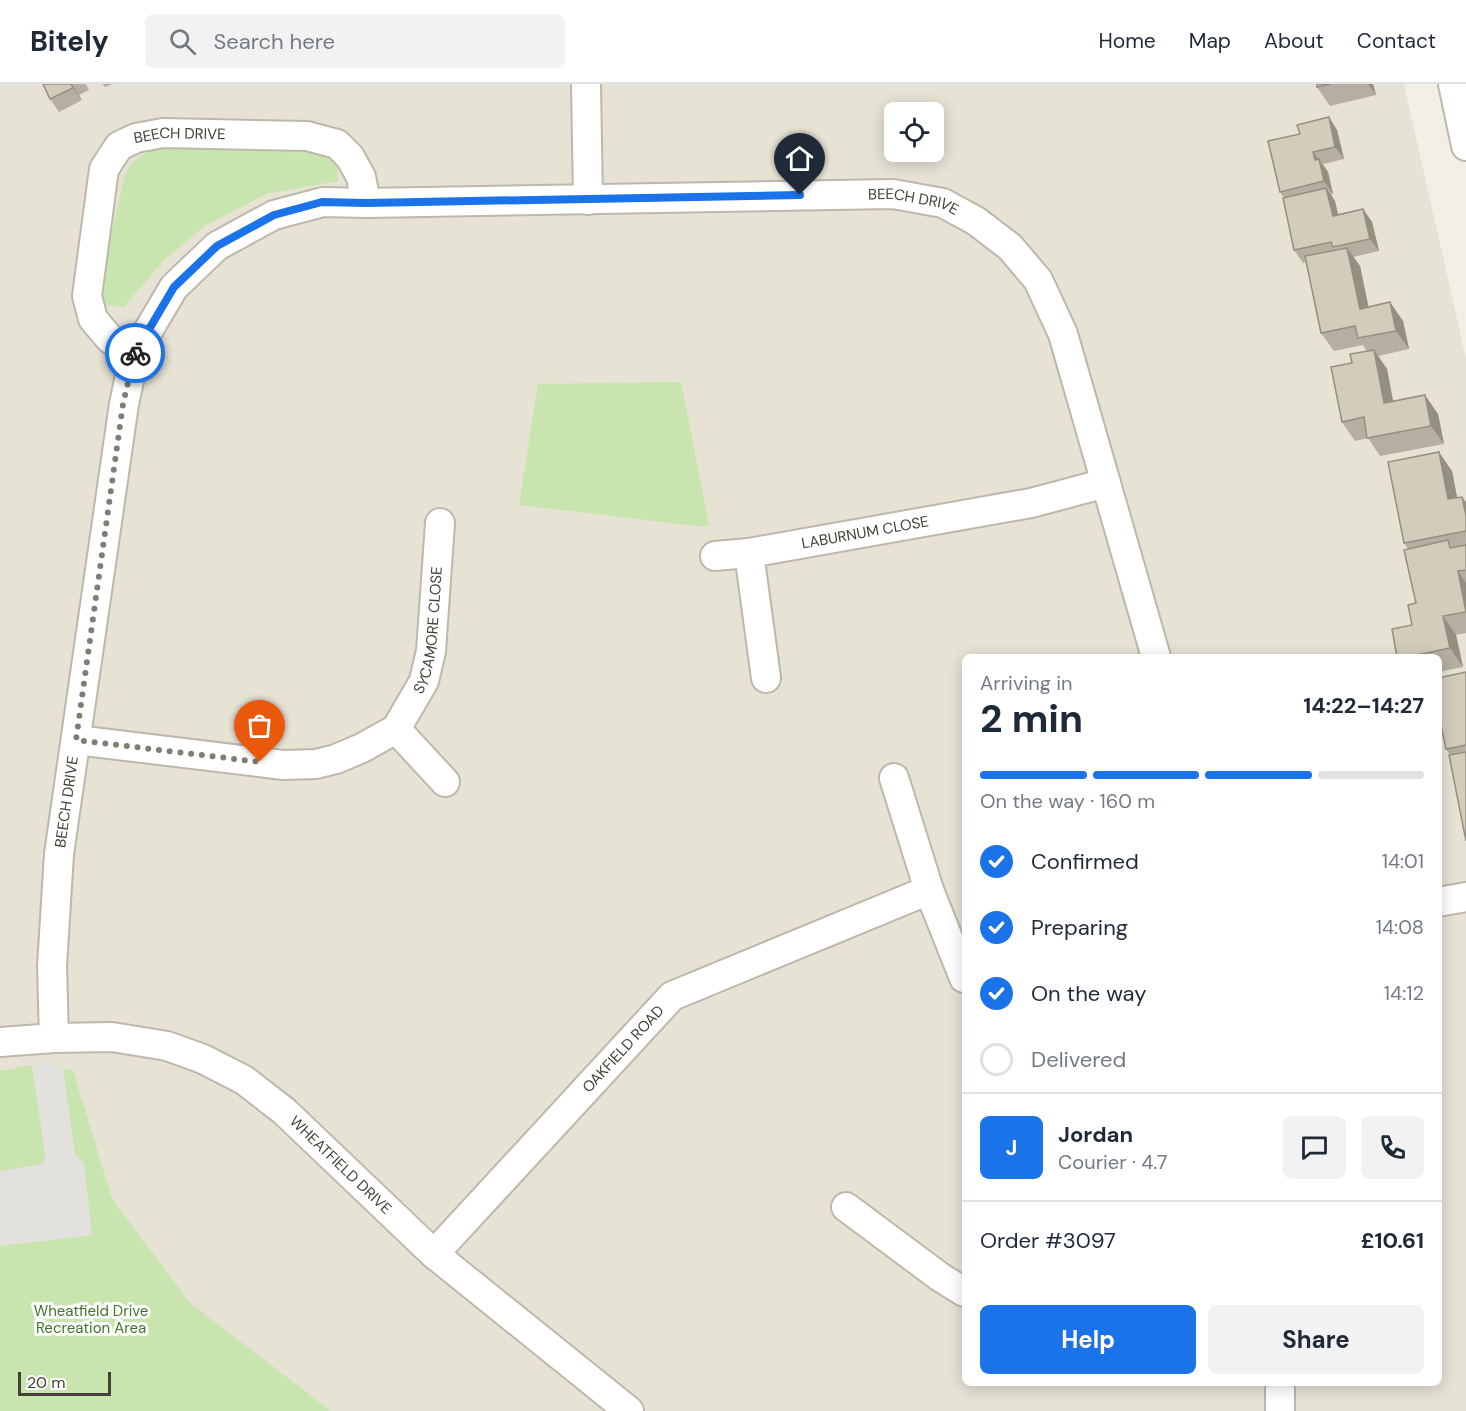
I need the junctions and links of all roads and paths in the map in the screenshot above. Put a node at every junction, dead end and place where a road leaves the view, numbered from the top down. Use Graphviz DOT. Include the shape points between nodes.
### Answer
graph roads {
  1 [pos="586,84"];
  2 [pos="1453,84"];
  3 [pos="1466,146"];
  4 [pos="588,200"];
  5 [pos="366,203"];
  6 [pos="135,353"];
  7 [pos="1106,483"];
  8 [pos="440,523"];
  9 [pos="749,553"];
  10 [pos="715,556"];
  11 [pos="1155,654"];
  12 [pos="766,678"];
  13 [pos="396,729"];
  14 [pos="76,740"];
  15 [pos="894,778"];
  16 [pos="445,782"];
  17 [pos="929,891"];
  18 [pos="1466,897"];
  19 [pos="1442,901"];
  20 [pos="962,973"];
  21 [pos="54,1038"];
  22 [pos="0,1042"];
  23 [pos="846,1206"];
  24 [pos="434,1254"];
  25 [pos="962,1291"];
  26 [pos="1280,1386"];
  27 [pos="629,1411"];
  28 [pos="1280,1411"];
  1 -- 4 [label="street"];
  2 -- 3 [label="street"];
  4 -- 5 [label="street, BEECH DRIVE"];
  4 -- 7 [label="street, BEECH DRIVE" via="893,194 944,203 1010,247 1038,280 1063,334"];
  5 -- 6 [label="street, BEECH DRIVE" via="322,202 274,215 217,246 174,287"];
  5 -- 6 [label="street, BEECH DRIVE" via="361,177 350,157 337,144 306,136 163,133 119,146 104,169 87,296 93,319 110,339"];
  6 -- 14 [label="street, BEECH DRIVE" via="123,404"];
  7 -- 9 [label="street, LABURNUM CLOSE" via="1031,503"];
  7 -- 11 [label="street, BEECH DRIVE"];
  8 -- 13 [label="street, SYCAMORE CLOSE" via="431,651 424,681"];
  9 -- 10 [label="street, LABURNUM CLOSE"];
  9 -- 12 [label="street"];
  13 -- 14 [label="street" via="336,759 294,765"];
  13 -- 16 [label="street"];
  14 -- 21 [label="street, BEECH DRIVE" via="59,854 52,966"];
  15 -- 17 [label="street"];
  17 -- 20 [label="street"];
  17 -- 24 [label="street, OAKFIELD ROAD" via="672,996"];
  18 -- 19 [label="street"];
  21 -- 22 [label="street, WHEATFIELD DRIVE"];
  21 -- 24 [label="street, WHEATFIELD DRIVE" via="112,1037 167,1046 244,1080 284,1112"];
  23 -- 25 [label="street"];
  24 -- 27 [label="street, WHEATFIELD DRIVE"];
  26 -- 28 [label="street"];
}
